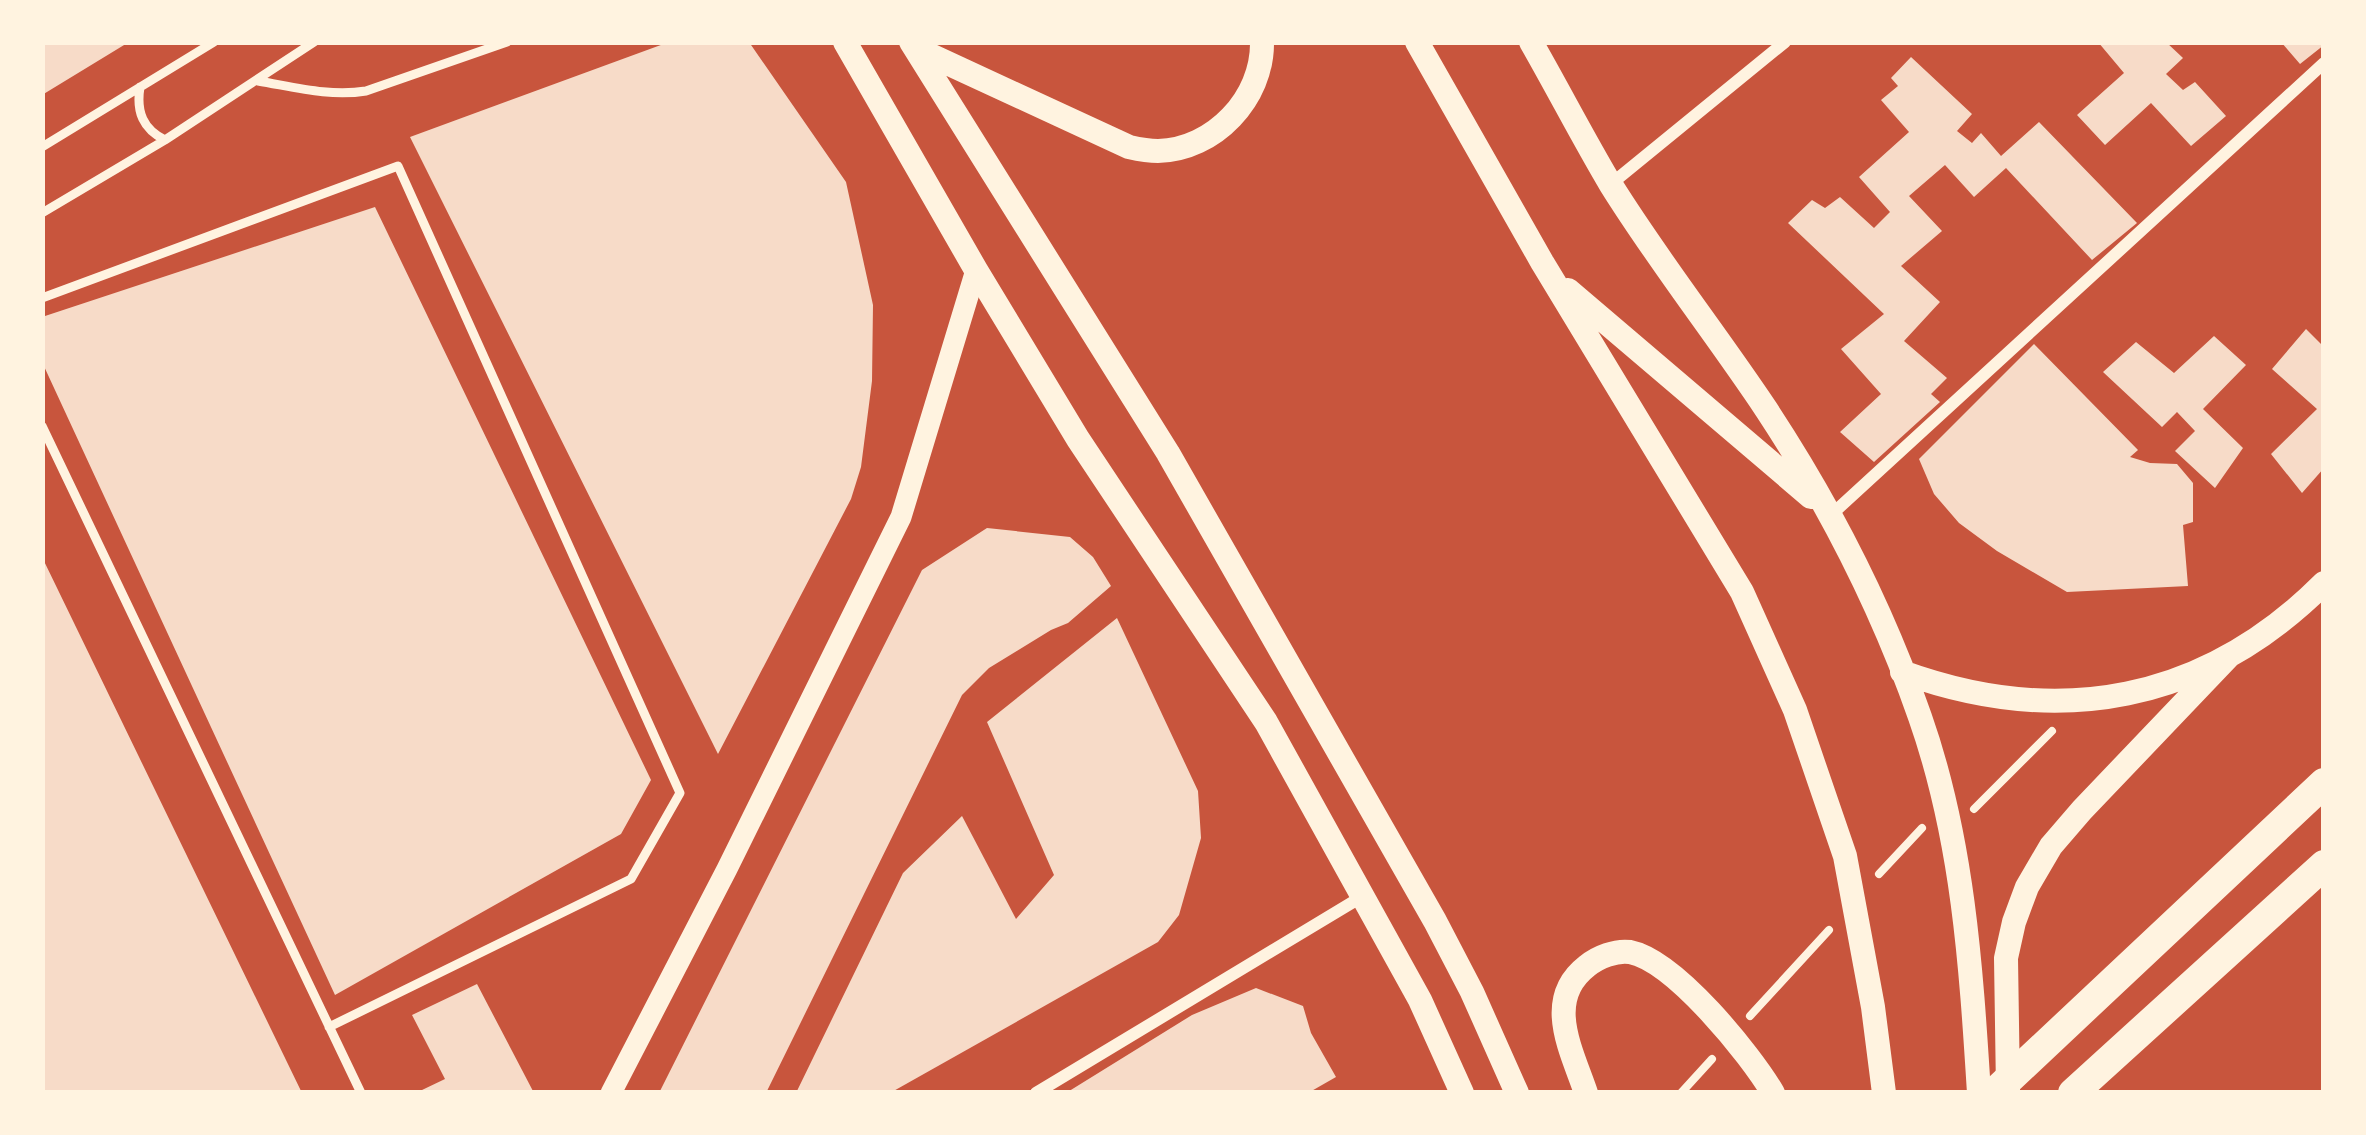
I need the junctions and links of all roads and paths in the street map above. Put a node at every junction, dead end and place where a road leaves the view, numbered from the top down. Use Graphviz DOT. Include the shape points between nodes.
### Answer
graph roads {
  1 [pos="214,42"];
  2 [pos="314,42"];
  3 [pos="507,42"];
  4 [pos="845,42"];
  5 [pos="1262,42"];
  6 [pos="1418,42"];
  7 [pos="1531,42"];
  8 [pos="1785,42"];
  9 [pos="913,45"];
  10 [pos="2324,63"];
  11 [pos="258,81"];
  12 [pos="140,88"];
  13 [pos="165,140"];
  14 [pos="42,147"];
  15 [pos="1611,184"];
  16 [pos="42,213"];
  17 [pos="976,270"];
  18 [pos="1552,277"];
  19 [pos="42,298"];
  20 [pos="42,426"];
  21 [pos="1831,514"];
  22 [pos="2324,583"];
  23 [pos="2229,656"];
  24 [pos="1902,672"];
  25 [pos="2083,700"];
  26 [pos="2324,783"];
  27 [pos="1943,822"];
  28 [pos="2324,866"];
  29 [pos="1872,883"];
  30 [pos="1364,896"];
  31 [pos="1840,918"];
  32 [pos="1744,1023"];
  33 [pos="329,1027"];
  34 [pos="1712,1058"];
  35 [pos="361,1093"];
  36 [pos="611,1093"];
  37 [pos="1036,1093"];
  38 [pos="1462,1093"];
  39 [pos="1517,1093"];
  40 [pos="1586,1093"];
  41 [pos="1681,1093"];
  42 [pos="1773,1093"];
  43 [pos="1884,1093"];
  44 [pos="1979,1093"];
  45 [pos="1994,1093"];
  46 [pos="2008,1093"];
  47 [pos="2073,1093"];
  1 -- 12 [label="lane"];
  2 -- 11 [label="lane"];
  3 -- 11 [label="lane" via="352,93"];
  4 -- 17 [label="main road"];
  5 -- 9 [label="main road" via="1239,110 1190,145 1159,151 1129,147"];
  6 -- 18 [label="main road"];
  7 -- 15 [label="main road"];
  8 -- 15 [label="street"];
  9 -- 39 [label="main road" via="1168,453 1435,921"];
  10 -- 21 [label="street"];
  11 -- 13 [label="lane"];
  12 -- 13 [label="lane" via="145,125"];
  12 -- 14 [label="lane"];
  13 -- 16 [label="lane"];
  15 -- 21 [label="main road"];
  17 -- 30 [label="main road" via="1266,722"];
  17 -- 36 [label="street" via="901,517"];
  18 -- 21 [label="main road"];
  18 -- 43 [label="main road" via="1742,592 1796,710 1845,856"];
  19 -- 33 [label="lane" via="398,166 680,793 631,879"];
  20 -- 33 [label="lane"];
  21 -- 24 [label="main road"];
  22 -- 23 [label="main road"];
  23 -- 25 [label="main road" via="2150,688"];
  23 -- 46 [label="main road" via="2082,810 2027,887 2006,958"];
  24 -- 25 [label="main road" via="1983,696"];
  24 -- 27 [label="main road" via="1921,718"];
  25 -- 27 [label="path"];
  26 -- 45 [label="main road"];
  27 -- 29 [label="path"];
  27 -- 44 [label="main road" via="1960,878"];
  28 -- 47 [label="main road"];
  30 -- 37 [label="street"];
  30 -- 38 [label="main road"];
  31 -- 32 [label="path"];
  33 -- 35 [label="lane"];
  34 -- 41 [label="path"];
  40 -- 42 [label="main road" via="1565,1036 1564,1002 1592,962 1632,952 1699,1000"];
}
